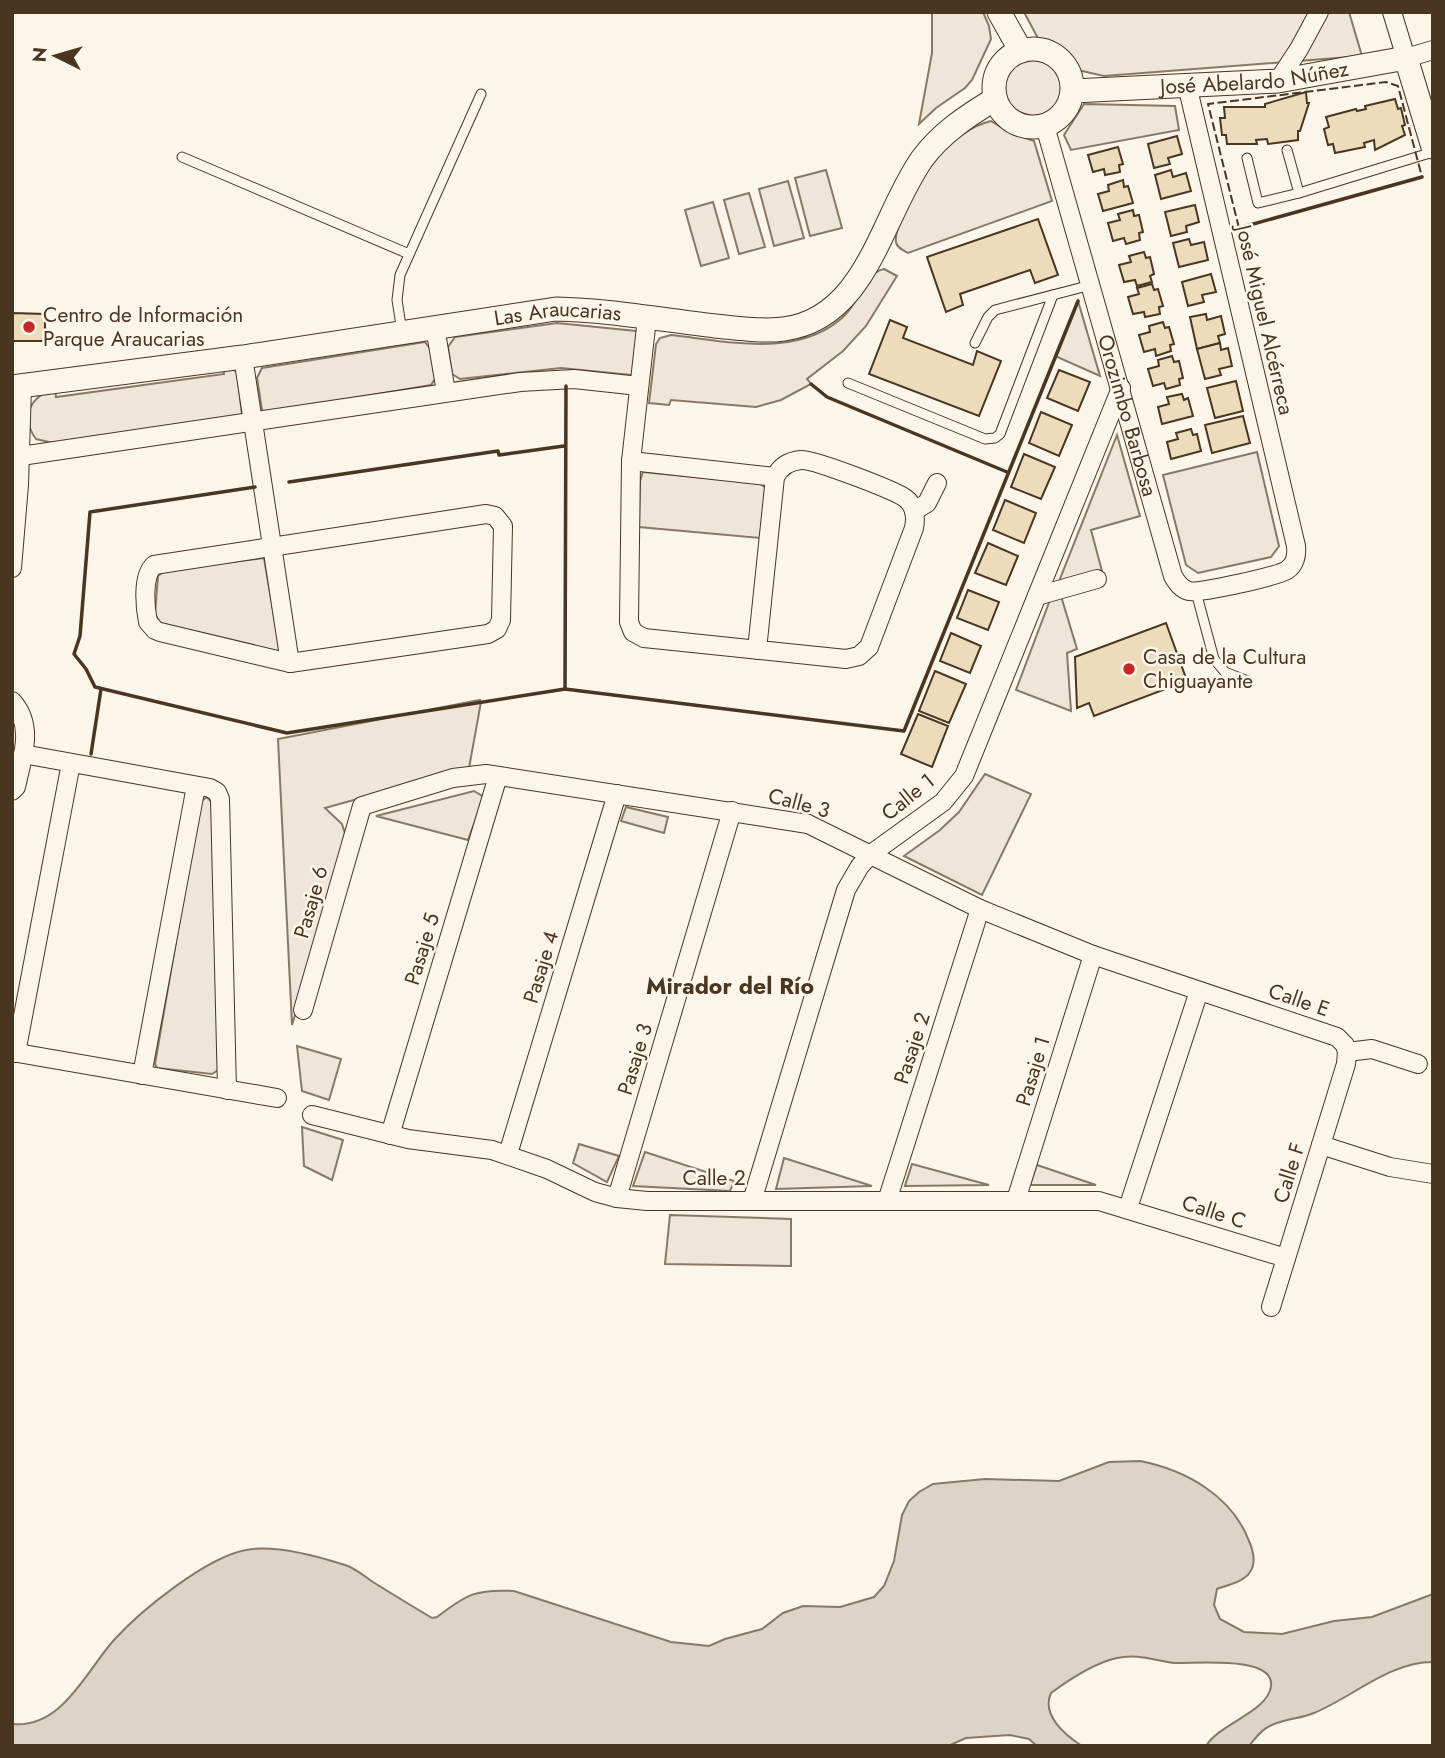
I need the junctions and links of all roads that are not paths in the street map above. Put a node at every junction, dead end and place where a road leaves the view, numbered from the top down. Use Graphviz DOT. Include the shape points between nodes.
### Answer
graph roads {
  1 [pos="999,12"];
  2 [pos="1319,12"];
  3 [pos="1392,12"];
  4 [pos="1433,50"];
  5 [pos="1021,51"];
  6 [pos="1406,58"];
  7 [pos="1278,81"];
  8 [pos="1187,85"];
  9 [pos="1073,91"];
  10 [pos="481,94"];
  11 [pos="995,99"];
  12 [pos="1045,126"];
  13 [pos="1287,150"];
  14 [pos="1433,150"];
  15 [pos="182,157"];
  16 [pos="1247,158"];
  17 [pos="1299,193"];
  18 [pos="409,254"];
  19 [pos="1091,285"];
  20 [pos="1053,295"];
  21 [pos="648,318"];
  22 [pos="435,327"];
  23 [pos="402,332"];
  24 [pos="975,343"];
  25 [pos="243,356"];
  26 [pos="848,383"];
  27 [pos="17,386"];
  28 [pos="639,386"];
  29 [pos="1121,388"];
  30 [pos="446,392"];
  31 [pos="254,422"];
  32 [pos="21,456"];
  33 [pos="631,461"];
  34 [pos="775,477"];
  35 [pos="937,483"];
  36 [pos="914,512"];
  37 [pos="272,547"];
  38 [pos="12,568"];
  39 [pos="1097,579"];
  40 [pos="1196,592"];
  41 [pos="1037,596"];
  42 [pos="757,650"];
  43 [pos="290,663"];
  44 [pos="1248,681"];
  45 [pos="12,701"];
  46 [pos="23,754"];
  47 [pos="71,763"];
  48 [pos="498,776"];
  49 [pos="196,786"];
  50 [pos="12,791"];
  51 [pos="617,794"];
  52 [pos="362,806"];
  53 [pos="732,811"];
  54 [pos="871,854"];
  55 [pos="980,909"];
  56 [pos="1093,955"];
  57 [pos="1199,991"];
  58 [pos="303,1010"];
  59 [pos="1347,1052"];
  60 [pos="14,1053"];
  61 [pos="1418,1064"];
  62 [pos="142,1075"];
  63 [pos="228,1090"];
  64 [pos="277,1098"];
  65 [pos="312,1115"];
  66 [pos="390,1135"];
  67 [pos="1321,1145"];
  68 [pos="508,1154"];
  69 [pos="1433,1174"];
  70 [pos="617,1198"];
  71 [pos="752,1200"];
  72 [pos="887,1200"];
  73 [pos="1016,1200"];
  74 [pos="1128,1209"];
  75 [pos="1286,1258"];
  76 [pos="1271,1307"];
  1 -- 5 [label="street"];
  2 -- 7 [label="street"];
  3 -- 6 [label="street"];
  4 -- 6 [label="street, José Abelardo Núñez"];
  5 -- 9 [label="street" via="1038,49 1054,55 1070,74"];
  5 -- 11 [label="street" via="998,70"];
  6 -- 7 [label="street, José Abelardo Núñez"];
  6 -- 14 [label="street"];
  7 -- 8 [label="street, José Abelardo Núñez"];
  8 -- 9 [label="street, José Abelardo Núñez"];
  8 -- 40 [label="street, José Miguel Alcérreca" via="1297,552 1293,564 1281,573"];
  9 -- 12 [label="street" via="1064,113"];
  10 -- 18 [label="lane"];
  11 -- 12 [label="street" via="1001,112 1018,125"];
  11 -- 21 [label="street, Las Araucarias" via="953,126 922,159 862,271 830,312 800,326 767,330"];
  12 -- 19 [label="street, Orozimbo Barbosa"];
  13 -- 17 [label="lane"];
  14 -- 17 [label="lane"];
  15 -- 18 [label="lane"];
  16 -- 17 [label="lane" via="1258,203"];
  18 -- 23 [label="lane" via="397,288"];
  19 -- 20 [label="lane"];
  19 -- 29 [label="street, Orozimbo Barbosa"];
  20 -- 24 [label="lane" via="995,310"];
  20 -- 26 [label="lane" via="995,438 985,439"];
  21 -- 22 [label="street, Las Araucarias" via="556,309"];
  21 -- 28 [label="street"];
  22 -- 23 [label="street, Las Araucarias"];
  22 -- 30 [label="street"];
  23 -- 25 [label="street, Las Araucarias"];
  25 -- 27 [label="street, Las Araucarias"];
  25 -- 31 [label="street"];
  27 -- 32 [label="street"];
  28 -- 30 [label="street" via="560,379"];
  28 -- 33 [label="street"];
  29 -- 40 [label="street, Orozimbo Barbosa" via="1173,576 1180,586"];
  29 -- 41 [label="street, Calle 1"];
  30 -- 31 [label="street"];
  31 -- 32 [label="street"];
  31 -- 37 [label="street"];
  32 -- 38 [label="street"];
  33 -- 34 [label="street"];
  33 -- 42 [label="street" via="629,622 633,632 644,638"];
  34 -- 36 [label="street" via="793,461 811,461 905,498"];
  34 -- 42 [label="street"];
  35 -- 36 [label="street" via="927,503"];
  36 -- 42 [label="street" via="915,528 865,652 846,659"];
  37 -- 43 [label="street"];
  37 -- 43 [label="street" via="154,565 147,577 147,617 150,627 160,632"];
  37 -- 43 [label="street" via="486,514 495,516 503,526 501,620 493,632"];
  39 -- 41 [label="street"];
  40 -- 44 [label="lane" via="1214,659 1225,672"];
  41 -- 54 [label="street, Calle 1" via="964,776 937,807"];
  45 -- 46 [label="street" via="26,725"];
  46 -- 47 [label="street"];
  46 -- 50 [label="street"];
  47 -- 49 [label="street"];
  47 -- 60 [label="street"];
  48 -- 51 [label="street, Calle 3"];
  48 -- 52 [label="street, Calle 3" via="453,778"];
  48 -- 66 [label="street, Pasaje 5"];
  49 -- 62 [label="street"];
  49 -- 63 [label="street" via="214,789 219,799"];
  51 -- 53 [label="street, Calle 3"];
  51 -- 68 [label="street, Pasaje 4"];
  52 -- 58 [label="street, Pasaje 6"];
  53 -- 54 [label="street, Calle 3" via="808,824"];
  53 -- 70 [label="street, Pasaje 3"];
  54 -- 55 [label="street, Calle 3"];
  54 -- 71 [label="street, Calle 1" via="844,897"];
  55 -- 56 [label="street, Calle 3"];
  55 -- 72 [label="street, Pasaje 2"];
  56 -- 57 [label="street, Calle 3"];
  56 -- 73 [label="street, Pasaje 1"];
  57 -- 59 [label="street, Calle E" via="1337,1037"];
  57 -- 74 [label="street"];
  59 -- 61 [label="street" via="1372,1049"];
  59 -- 67 [label="street, Calle F"];
  60 -- 62 [label="street"];
  62 -- 63 [label="street"];
  63 -- 64 [label="street"];
  65 -- 66 [label="street, Calle 2"];
  66 -- 68 [label="street, Calle 2"];
  67 -- 69 [label="street" via="1390,1167"];
  67 -- 75 [label="street, Calle F"];
  68 -- 70 [label="street, Calle 2"];
  70 -- 71 [label="street, Calle 2"];
  71 -- 72 [label="street, Calle 2"];
  72 -- 73 [label="street, Calle 2"];
  73 -- 74 [label="street, Calle 2" via="1088,1200"];
  74 -- 75 [label="street, Calle C"];
  75 -- 76 [label="street, Calle F"];
}
